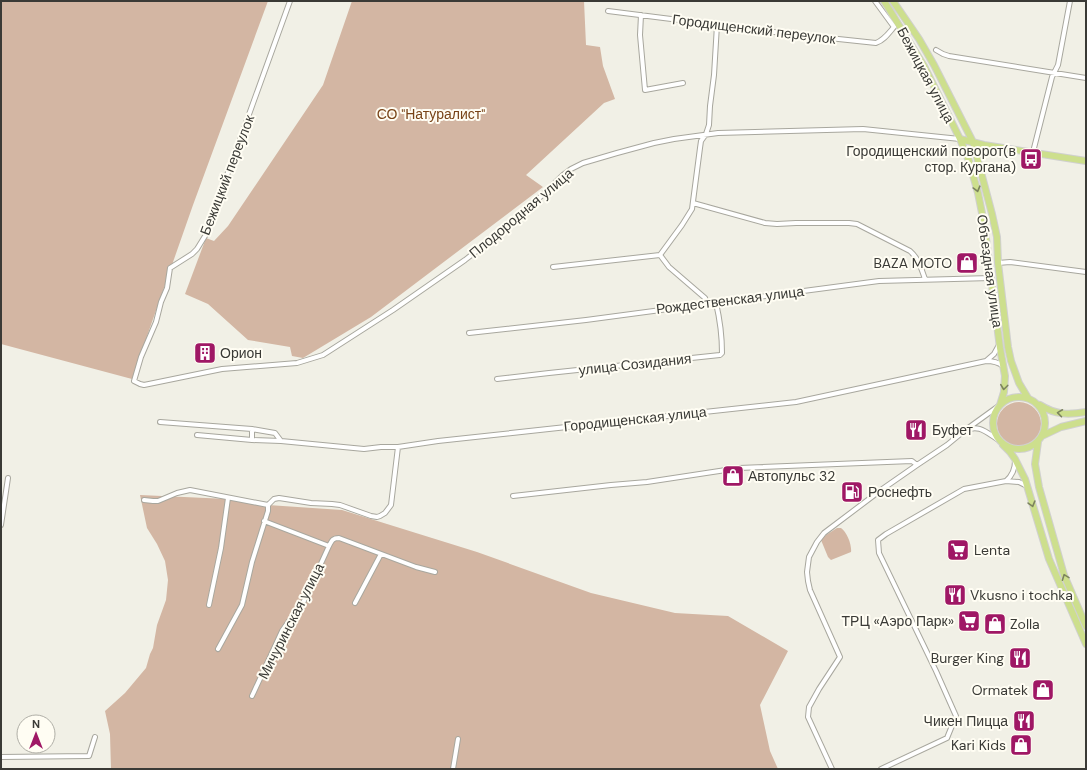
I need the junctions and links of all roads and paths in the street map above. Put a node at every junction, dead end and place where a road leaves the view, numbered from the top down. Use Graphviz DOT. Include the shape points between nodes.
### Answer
graph roads {
  1 [pos="290,1"];
  2 [pos="875,1"];
  3 [pos="884,1"];
  4 [pos="894,1"];
  5 [pos="1070,1"];
  6 [pos="608,11"];
  7 [pos="641,15"];
  8 [pos="717,25"];
  9 [pos="936,50"];
  10 [pos="1054,73"];
  11 [pos="1086,78"];
  12 [pos="683,83"];
  13 [pos="706,134"];
  14 [pos="960,139"];
  15 [pos="973,142"];
  16 [pos="1033,152"];
  17 [pos="1086,161"];
  18 [pos="693,203"];
  19 [pos="660,255"];
  20 [pos="998,263"];
  21 [pos="553,267"];
  22 [pos="1086,272"];
  23 [pos="991,278"];
  24 [pos="925,279"];
  25 [pos="716,303"];
  26 [pos="707,304"];
  27 [pos="469,333"];
  28 [pos="1000,344"];
  29 [pos="986,361"];
  30 [pos="1003,366"];
  31 [pos="497,379"];
  32 [pos="134,381"];
  33 [pos="1028,398"];
  34 [pos="1037,403"];
  35 [pos="1000,405"];
  36 [pos="1086,412"];
  37 [pos="1086,421"];
  38 [pos="160,422"];
  39 [pos="252,429"];
  40 [pos="964,431"];
  41 [pos="197,435"];
  42 [pos="1042,436"];
  43 [pos="997,438"];
  44 [pos="252,440"];
  45 [pos="281,441"];
  46 [pos="1038,442"];
  47 [pos="1003,445"];
  48 [pos="398,448"];
  49 [pos="1015,459"];
  50 [pos="917,465"];
  51 [pos="8,478"];
  52 [pos="1006,481"];
  53 [pos="1027,486"];
  54 [pos="513,496"];
  55 [pos="228,498"];
  56 [pos="144,500"];
  57 [pos="268,505"];
  58 [pos="264,521"];
  59 [pos="1,525"];
  60 [pos="329,546"];
  61 [pos="381,554"];
  62 [pos="435,572"];
  63 [pos="355,603"];
  64 [pos="209,605"];
  65 [pos="1086,626"];
  66 [pos="1086,644"];
  67 [pos="218,649"];
  68 [pos="252,696"];
  69 [pos="95,737"];
  70 [pos="458,739"];
  71 [pos="1,757"];
  72 [pos="452,769"];
  73 [pos="832,769"];
  74 [pos="881,769"];
  1 -- 32 [label="street, Бежицкий переулок" via="205,236 192,254 170,268 167,288"];
  2 -- 8 [label="street, Городищенский переулок" via="894,27 881,41 871,43"];
  3 -- 14 [label="main road, Бежицкая улица" via="924,66"];
  4 -- 15 [label="main road, Бежицкая улица" via="934,65"];
  5 -- 10 [label="street" via="1058,66"];
  6 -- 7 [label="street, Городищенский переулок"];
  7 -- 8 [label="street, Городищенский переулок"];
  7 -- 12 [label="street" via="640,35 645,90"];
  8 -- 13 [label="street" via="710,118"];
  9 -- 10 [label="street" via="949,56"];
  10 -- 11 [label="street"];
  10 -- 16 [label="street"];
  13 -- 14 [label="street, Плодородная улица" via="863,130"];
  13 -- 18 [label="street" via="701,141"];
  13 -- 32 [label="street, Плодородная улица" via="647,145 583,163 571,169 509,226 465,260 323,355 297,363 222,369 144,385"];
  14 -- 15 [label="main road, Бежицкая улица"];
  14 -- 23 [label="main road, Объездная улица, one-way" via="969,161 981,208"];
  15 -- 16 [label="main road, Бежицкая улица"];
  15 -- 20 [label="main road, Объездная улица" via="997,237"];
  16 -- 17 [label="main road, Бежицкая улица"];
  18 -- 19 [label="street" via="682,225"];
  18 -- 24 [label="street" via="765,223 857,224 910,251 920,264"];
  19 -- 21 [label="street"];
  19 -- 26 [label="street" via="669,267 705,298"];
  20 -- 22 [label="street" via="1010,262"];
  20 -- 33 [label="main road, Объездная улица" via="1011,361"];
  23 -- 24 [label="street, Рождественская улица"];
  23 -- 28 [label="main road, Объездная улица"];
  24 -- 25 [label="street, Рождественская улица" via="879,281"];
  25 -- 26 [label="street, Рождественская улица"];
  25 -- 31 [label="street, улица Созидания" via="722,343 720,355"];
  26 -- 27 [label="street, Рождественская улица"];
  28 -- 29 [label="street"];
  28 -- 30 [label="main road, Объездная улица"];
  29 -- 30 [label="street"];
  29 -- 48 [label="street, Городищенская улица" via="796,402 438,441"];
  30 -- 35 [label="main road, Объездная улица, one-way" via="1006,383"];
  33 -- 34 [label="main road"];
  33 -- 35 [label="main road" via="1013,397"];
  36 -- 34 [label="main road, one-way" via="1060,414 1049,411"];
  34 -- 42 [label="main road" via="1045,419"];
  35 -- 40 [label="street"];
  35 -- 43 [label="main road" via="992,421"];
  37 -- 42 [label="main road" via="1061,427"];
  38 -- 39 [label="street, Городищенская улица"];
  39 -- 44 [label="street"];
  39 -- 45 [label="street, Городищенская улица" via="275,433"];
  40 -- 43 [label="street" via="979,429"];
  40 -- 50 [label="street"];
  41 -- 44 [label="street, Городищенская улица"];
  42 -- 46 [label="main road"];
  43 -- 47 [label="main road"];
  44 -- 45 [label="street, Городищенская улица"];
  45 -- 48 [label="street, Городищенская улица" via="364,449"];
  46 -- 47 [label="main road" via="1017,450"];
  65 -- 46 [label="main road, one-way" via="1064,575 1038,487 1035,464"];
  47 -- 49 [label="main road"];
  48 -- 57 [label="street" via="391,505 380,516 371,516 336,505 279,498"];
  49 -- 52 [label="street" via="1014,470"];
  49 -- 53 [label="main road"];
  50 -- 54 [label="street" via="912,461 739,468 647,482"];
  50 -- 73 [label="street" via="824,533 809,557 807,572 810,590 840,657 809,707 808,717"];
  51 -- 59 [label="street"];
  52 -- 53 [label="street" via="1019,482"];
  52 -- 74 [label="street" via="964,489 878,540 878,553 956,716 947,738"];
  53 -- 66 [label="main road, one-way" via="1048,559"];
  55 -- 56 [label="street" via="190,490 158,501"];
  55 -- 57 [label="street"];
  55 -- 64 [label="street"];
  57 -- 58 [label="street"];
  58 -- 60 [label="street"];
  58 -- 67 [label="street" via="242,605"];
  60 -- 61 [label="street" via="334,538 339,538"];
  60 -- 68 [label="street, Мичуринская улица" via="303,603 282,631"];
  61 -- 62 [label="street"];
  61 -- 63 [label="street"];
  69 -- 71 [label="street" via="89,756"];
  70 -- 72 [label="street"];
}
